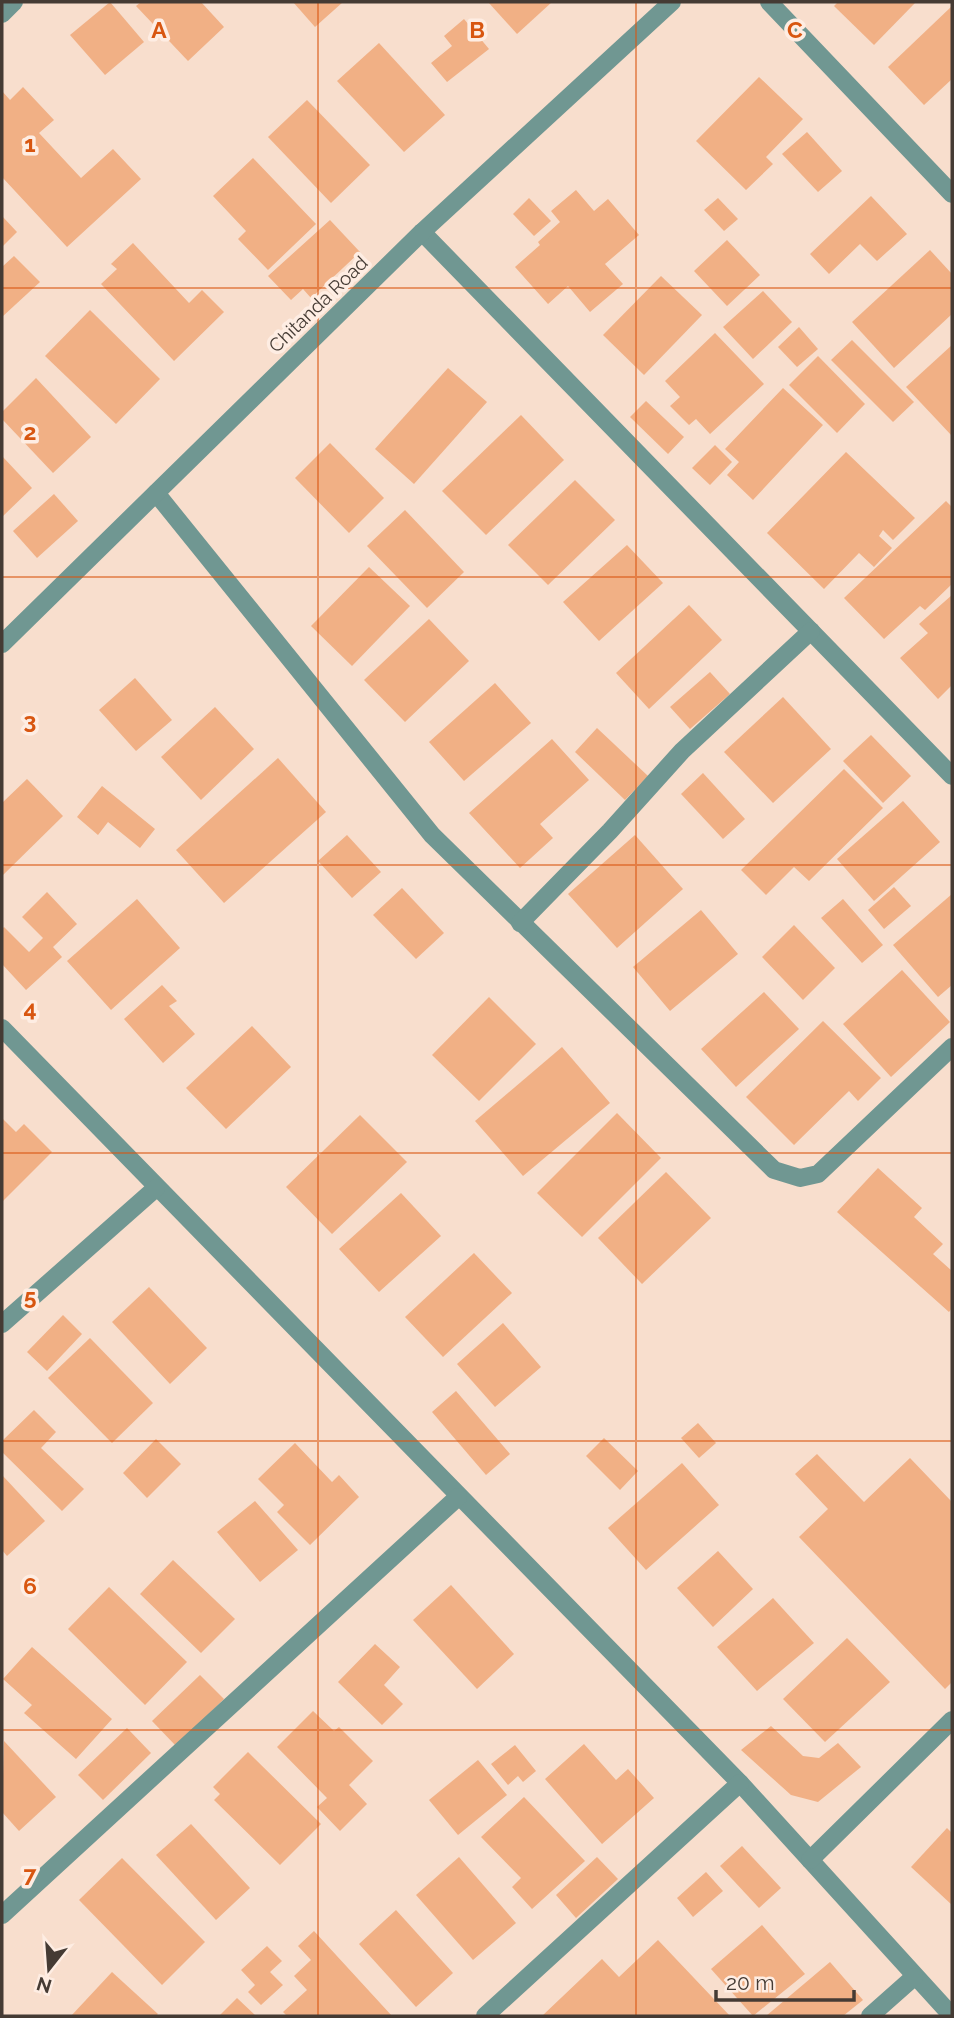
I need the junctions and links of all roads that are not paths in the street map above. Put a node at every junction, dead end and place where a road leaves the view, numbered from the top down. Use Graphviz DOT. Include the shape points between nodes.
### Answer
graph roads {
  1 [pos="15,2"];
  2 [pos="672,2"];
  3 [pos="769,2"];
  4 [pos="2,13"];
  5 [pos="952,194"];
  6 [pos="422,232"];
  7 [pos="156,493"];
  8 [pos="811,631"];
  9 [pos="2,644"];
  10 [pos="952,776"];
  11 [pos="520,923"];
  12 [pos="2,1028"];
  13 [pos="952,1047"];
  14 [pos="156,1188"];
  15 [pos="2,1324"];
  16 [pos="458,1497"];
  17 [pos="952,1720"];
  18 [pos="740,1783"];
  19 [pos="810,1860"];
  20 [pos="2,1915"];
  21 [pos="914,1977"];
  22 [pos="485,2016"];
  23 [pos="870,2016"];
  24 [pos="952,2016"];
  1 -- 4 [label="street"];
  2 -- 6 [label="street, Chitanda Road"];
  3 -- 5 [label="street"];
  6 -- 7 [label="street, Chitanda Road"];
  6 -- 8 [label="street"];
  7 -- 9 [label="street, Chitanda Road"];
  7 -- 11 [label="street" via="432,835"];
  8 -- 10 [label="street"];
  8 -- 11 [label="street" via="682,751"];
  11 -- 13 [label="street" via="774,1170 800,1178 818,1174"];
  12 -- 14 [label="street"];
  14 -- 15 [label="street"];
  14 -- 16 [label="street"];
  16 -- 18 [label="street"];
  16 -- 20 [label="street"];
  17 -- 19 [label="street"];
  18 -- 19 [label="street"];
  18 -- 22 [label="street"];
  19 -- 21 [label="street"];
  21 -- 23 [label="street"];
  21 -- 24 [label="street"];
}
